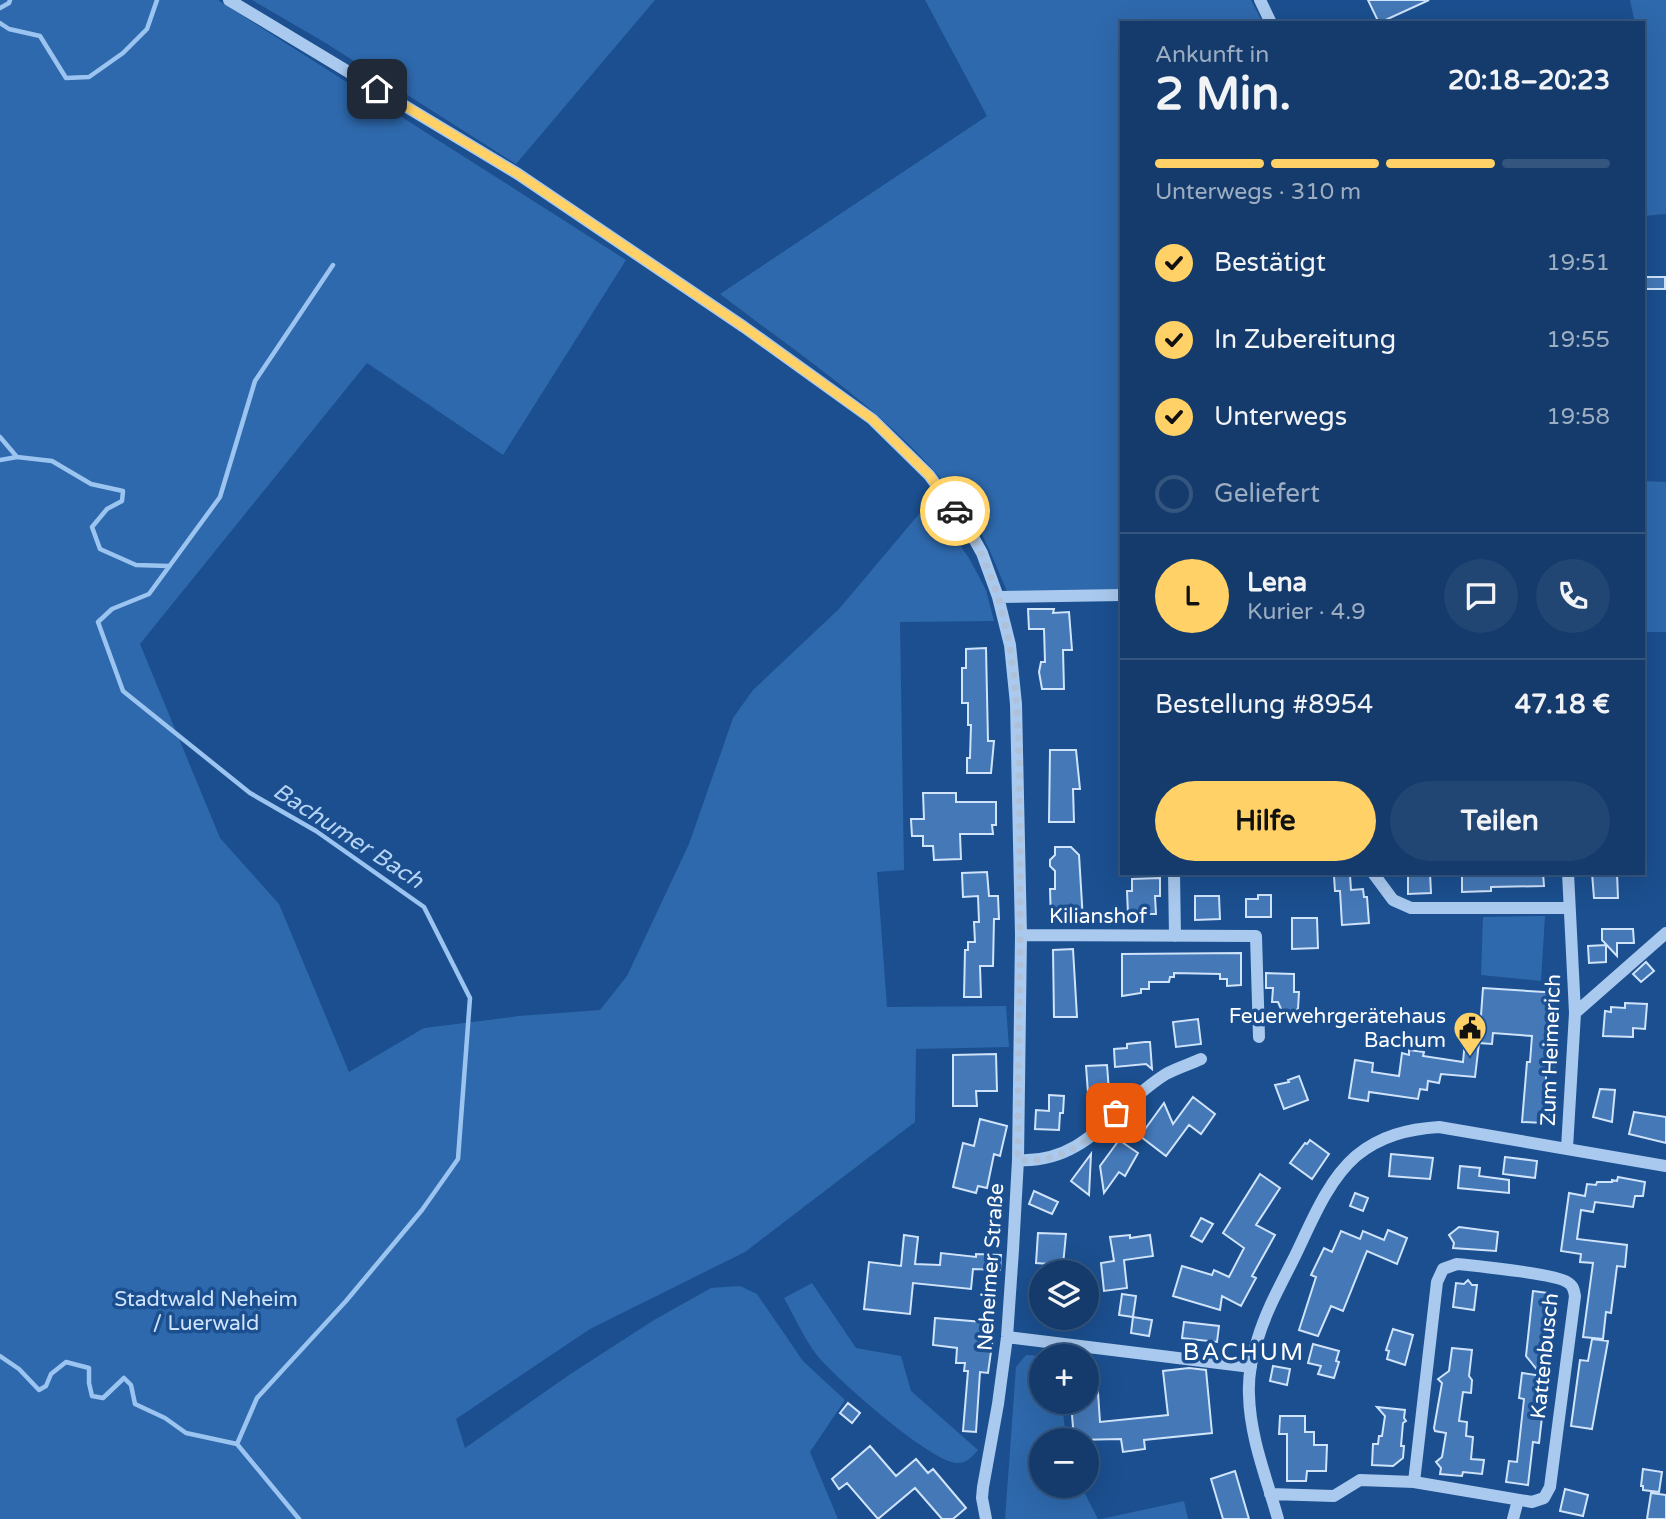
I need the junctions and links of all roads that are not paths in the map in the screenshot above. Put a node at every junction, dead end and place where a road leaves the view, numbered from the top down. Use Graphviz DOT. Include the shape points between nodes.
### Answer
graph roads {
  1 [pos="229,0"];
  2 [pos="1260,0"];
  3 [pos="1270,21"];
  4 [pos="1120,596"];
  5 [pos="999,597"];
  6 [pos="1174,875"];
  7 [pos="1374,875"];
  8 [pos="1569,875"];
  9 [pos="1569,908"];
  10 [pos="1666,933"];
  11 [pos="1021,935"];
  12 [pos="1175,936"];
  13 [pos="1575,1013"];
  14 [pos="1259,1037"];
  15 [pos="1201,1059"];
  16 [pos="1567,1148"];
  17 [pos="1018,1160"];
  18 [pos="1666,1166"];
  19 [pos="1007,1337"];
  20 [pos="1251,1367"];
  21 [pos="1414,1482"];
  22 [pos="1270,1494"];
  23 [pos="1518,1500"];
  24 [pos="986,1519"];
  25 [pos="1278,1519"];
  26 [pos="1513,1519"];
  1 -- 5 [label="street, Neheimer Straße" via="518,174 872,419 929,475 968,528"];
  2 -- 3 [label="street"];
  4 -- 5 [label="street"];
  5 -- 11 [label="street, Neheimer Straße" via="1016,704"];
  6 -- 12 [label="street, Kilianshof"];
  7 -- 9 [label="street" via="1393,900 1411,908"];
  8 -- 9 [label="street, Zum Heimerich"];
  9 -- 13 [label="street, Zum Heimerich"];
  10 -- 13 [label="street"];
  11 -- 12 [label="street, Kilianshof"];
  11 -- 17 [label="street, Neheimer Straße"];
  12 -- 14 [label="street, Kilianshof" via="1256,936"];
  13 -- 16 [label="street, Zum Heimerich"];
  15 -- 17 [label="street" via="1166,1074 1078,1147 1047,1159"];
  16 -- 18 [label="street"];
  16 -- 20 [label="street, Zum Heimerich" via="1439,1127 1403,1131 1371,1145 1347,1166 1315,1214 1269,1308"];
  17 -- 19 [label="street, Neheimer Straße"];
  19 -- 20 [label="street"];
  19 -- 24 [label="street, Neheimer Straße" via="983,1487"];
  20 -- 22 [label="street, Zum Heimerich" via="1253,1427"];
  21 -- 22 [label="street, Kattenbusch" via="1360,1480 1335,1496"];
  21 -- 23 [label="street, Kattenbusch"];
  21 -- 23 [label="street, Kattenbusch" via="1443,1269 1457,1264 1553,1278 1569,1283 1575,1296 1550,1487 1539,1501"];
  22 -- 25 [label="street, Zum Heimerich"];
  23 -- 26 [label="street"];
}
